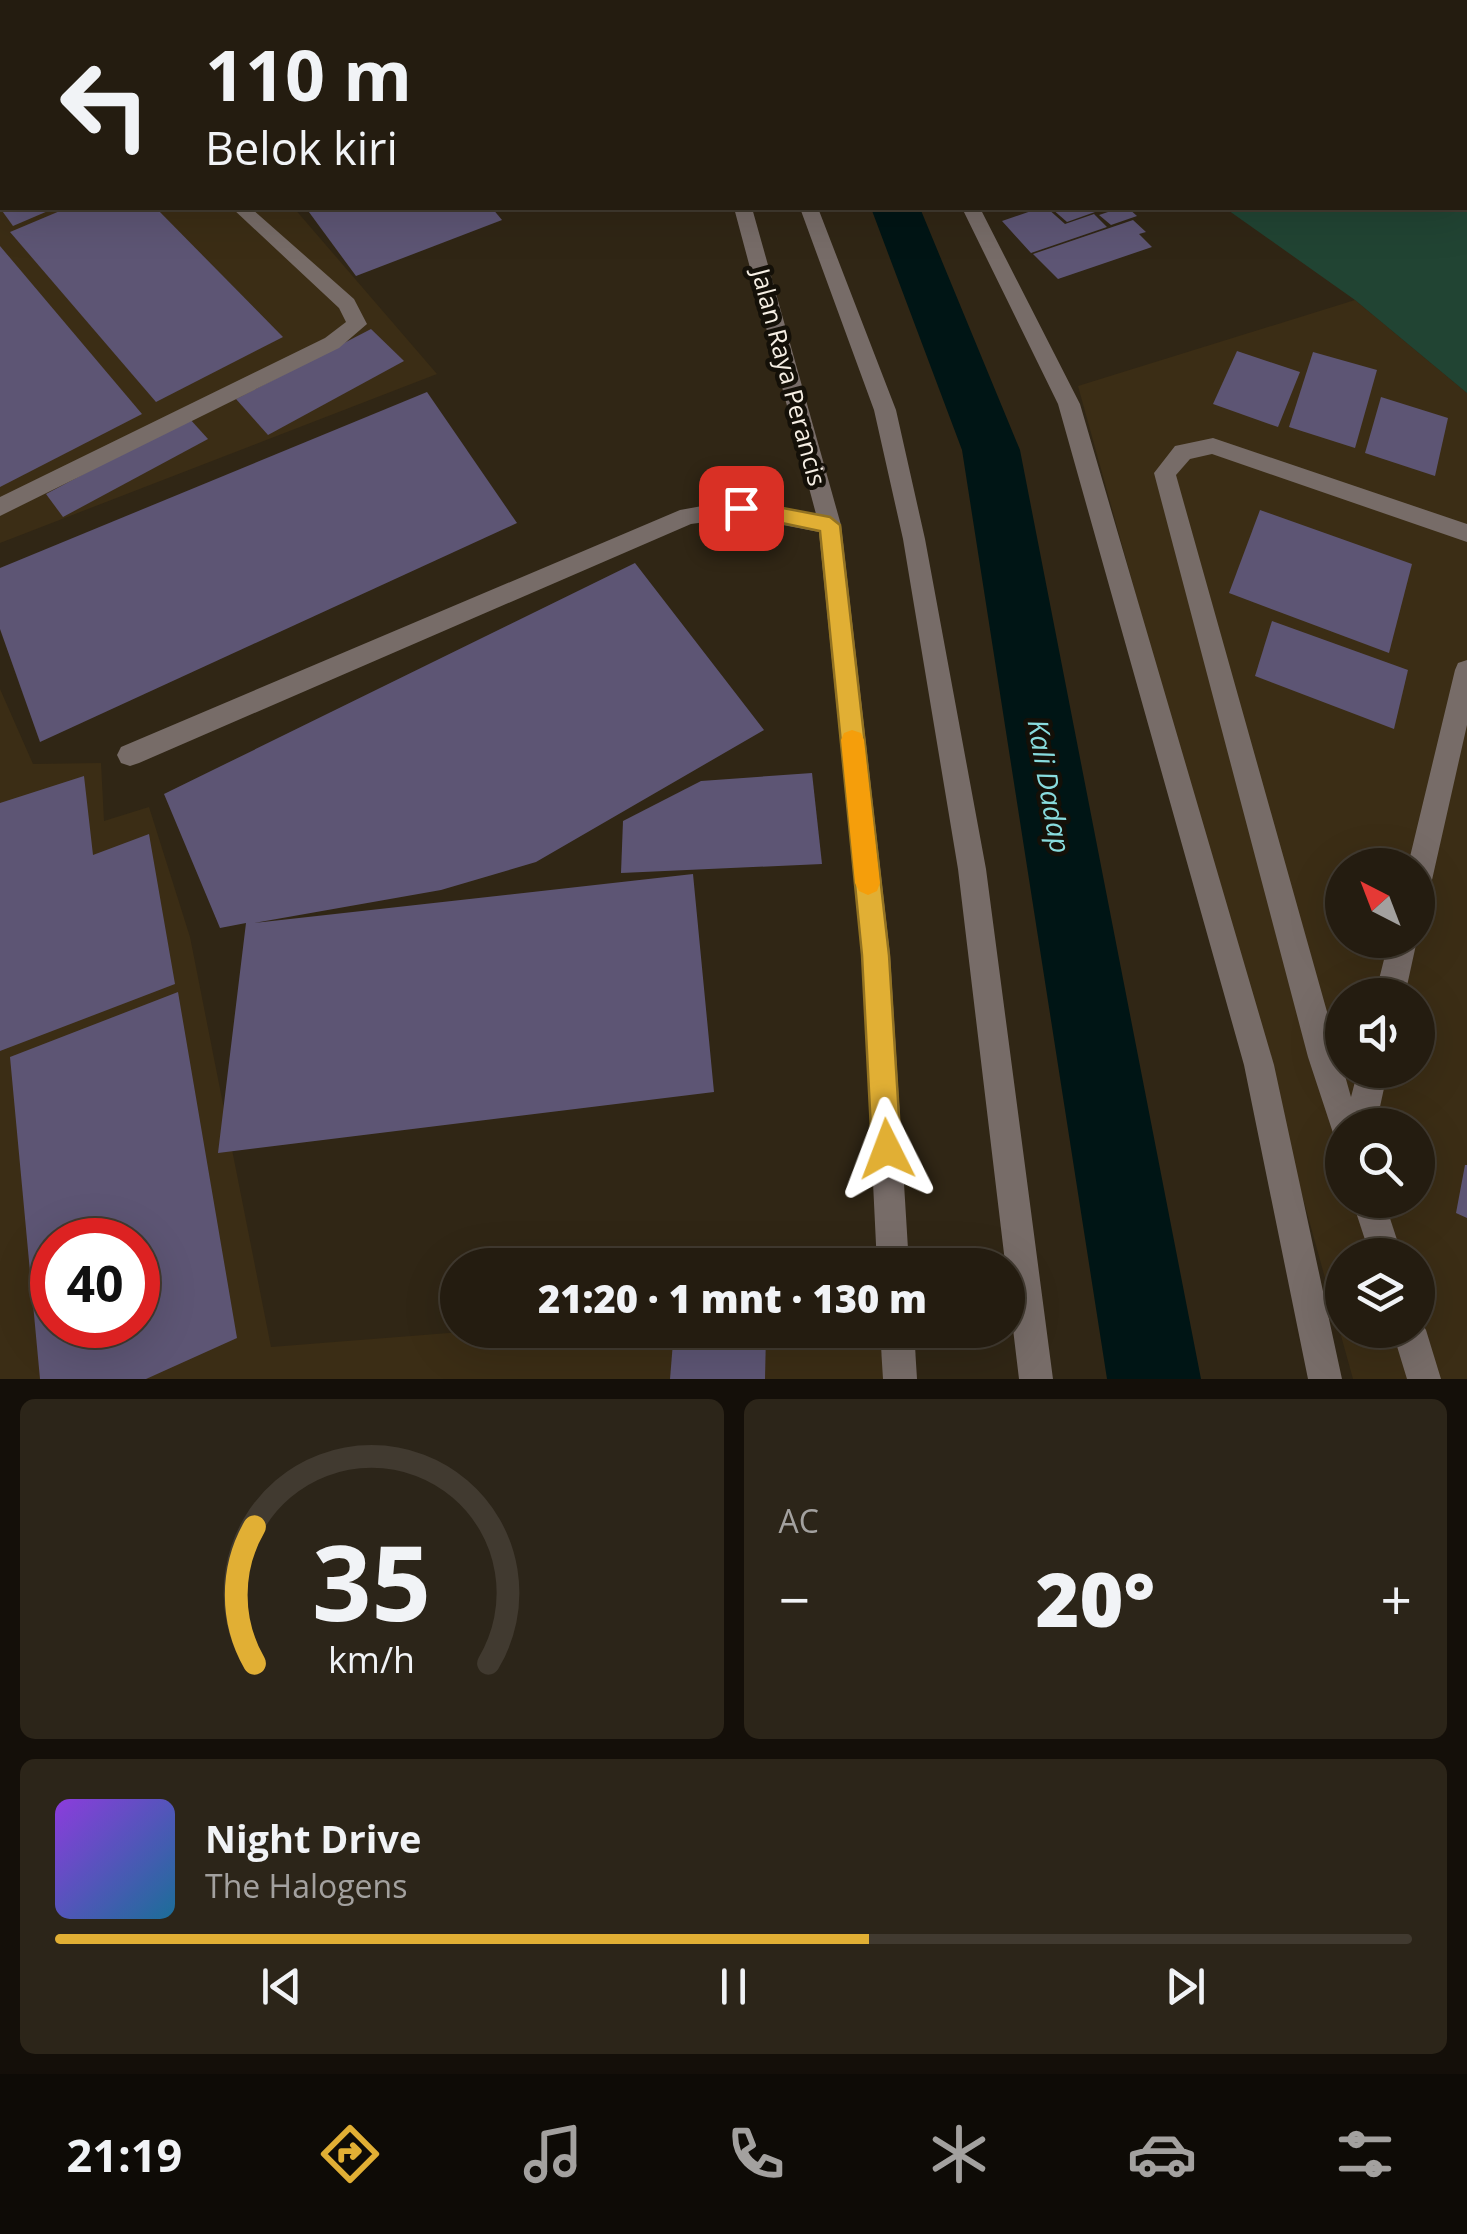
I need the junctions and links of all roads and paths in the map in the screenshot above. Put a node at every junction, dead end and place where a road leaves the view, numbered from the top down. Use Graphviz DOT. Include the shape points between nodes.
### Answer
graph roads {
  1 [pos="243,210"];
  2 [pos="744,210"];
  3 [pos="810,210"];
  4 [pos="972,210"];
  5 [pos="0,507"];
  6 [pos="830,525"];
  7 [pos="1467,533"];
  8 [pos="1467,670"];
  9 [pos="130,756"];
  10 [pos="1425,848"];
  11 [pos="1340,1108"];
  12 [pos="893,1248"];
  13 [pos="898,1348"];
  14 [pos="1415,1348"];
  15 [pos="900,1379"];
  16 [pos="1036,1379"];
  17 [pos="1325,1379"];
  18 [pos="1424,1379"];
  1 -- 5 [label="street" via="346,304 357,324 332,343"];
  2 -- 6 [label="street, Jalan Raya Perancis"];
  3 -- 16 [label="street" via="885,410 914,539 972,869"];
  4 -- 17 [label="street" via="1069,404 1259,1064"];
  6 -- 9 [label="street" via="741,508 688,516"];
  6 -- 12 [label="street, Jalan Raya Perancis" via="876,955"];
  7 -- 11 [label="street" via="1213,446 1182,452 1165,473"];
  8 -- 10 [label="street"];
  13 -- 15 [label="street"];
  14 -- 18 [label="street"];
}
